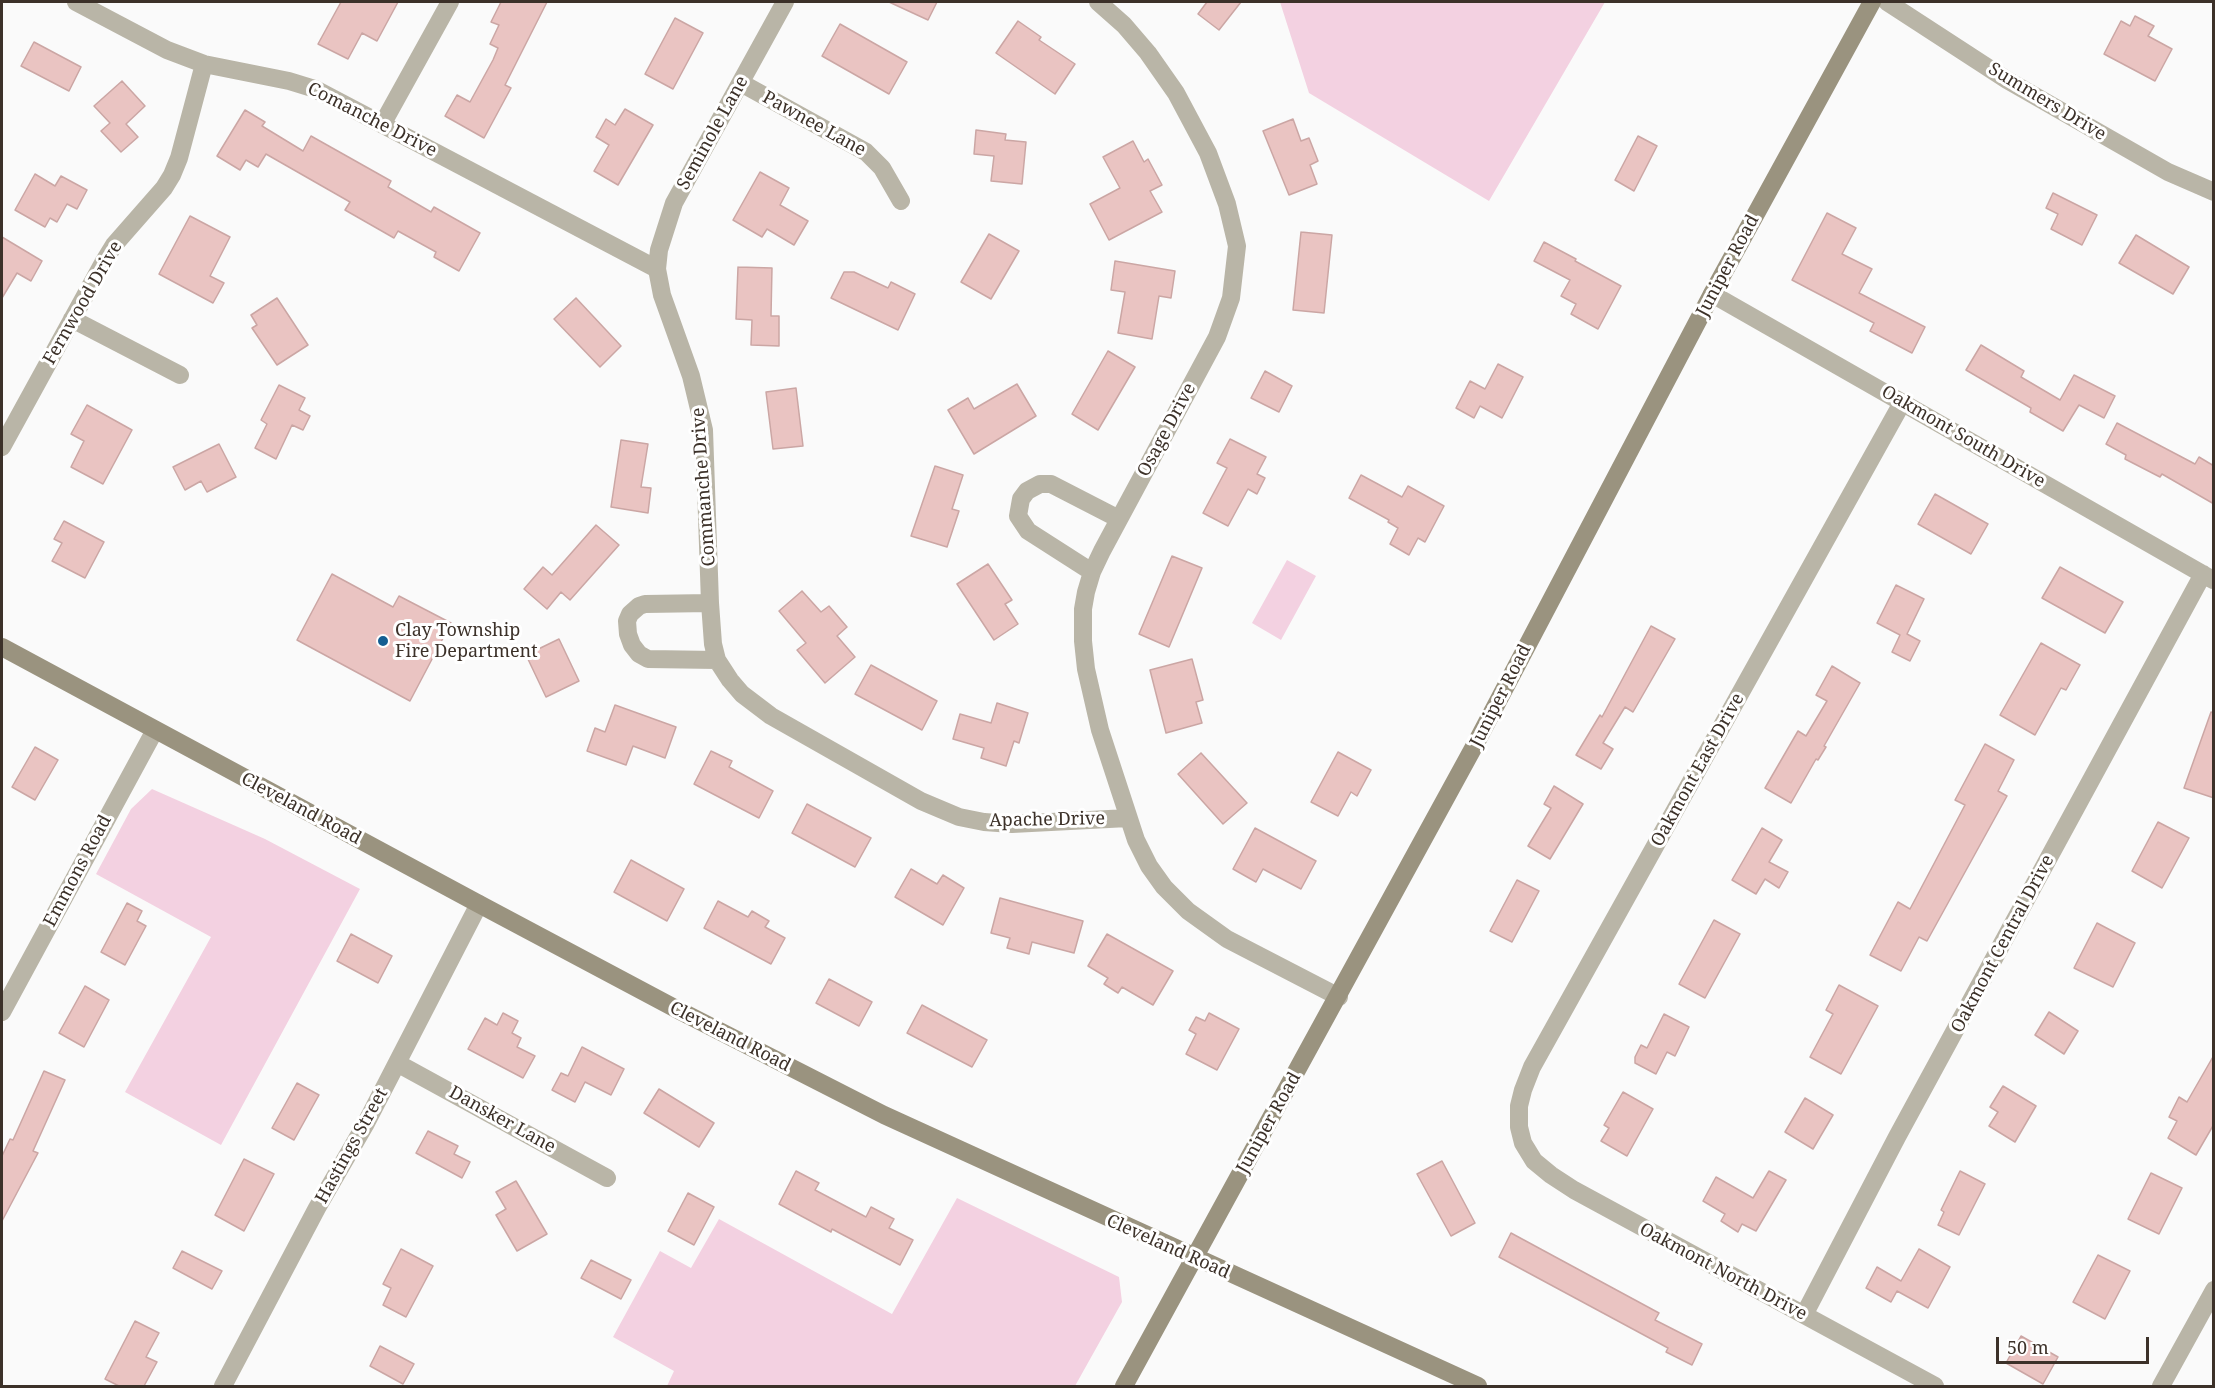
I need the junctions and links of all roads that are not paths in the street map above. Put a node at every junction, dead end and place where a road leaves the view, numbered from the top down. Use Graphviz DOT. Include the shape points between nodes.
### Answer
graph roads {
  1 [pos="78,2"];
  2 [pos="450,2"];
  3 [pos="785,2"];
  4 [pos="1098,2"];
  5 [pos="1872,2"];
  6 [pos="1887,2"];
  7 [pos="204,64"];
  8 [pos="741,83"];
  9 [pos="383,123"];
  10 [pos="2214,192"];
  11 [pos="901,201"];
  12 [pos="657,269"];
  13 [pos="1712,294"];
  14 [pos="72,319"];
  15 [pos="180,375"];
  16 [pos="1902,403"];
  17 [pos="2,447"];
  18 [pos="1119,519"];
  19 [pos="1092,572"];
  20 [pos="2208,577"];
  21 [pos="710,603"];
  22 [pos="2,647"];
  23 [pos="717,660"];
  24 [pos="155,730"];
  25 [pos="1128,818"];
  26 [pos="479,904"];
  27 [pos="1339,997"];
  28 [pos="2,1012"];
  29 [pos="397,1063"];
  30 [pos="1523,1143"];
  31 [pos="607,1178"];
  32 [pos="1194,1258"];
  33 [pos="2214,1290"];
  34 [pos="1804,1315"];
  35 [pos="224,1386"];
  36 [pos="1124,1386"];
  37 [pos="1479,1386"];
  38 [pos="1935,1386"];
  39 [pos="2161,1386"];
  1 -- 7 [label="street, Comanche Drive" via="167,50"];
  2 -- 9 [label="street"];
  3 -- 8 [label="street, Seminole Lane"];
  4 -- 18 [label="street, Osage Drive" via="1124,25 1176,93 1208,153 1237,246 1231,298 1217,337"];
  5 -- 13 [label="main road, Juniper Road"];
  6 -- 10 [label="street, Summers Drive" via="2017,85 2168,172"];
  7 -- 9 [label="street, Comanche Drive" via="315,88"];
  7 -- 14 [label="street, Fernwood Drive" via="172,175 114,245"];
  8 -- 11 [label="street, Pawnee Lane" via="866,152 882,168"];
  8 -- 12 [label="street, Seminole Lane" via="674,203"];
  9 -- 12 [label="street, Comanche Drive"];
  12 -- 21 [label="street, Commanche Drive" via="662,295 698,398 704,430"];
  13 -- 16 [label="street, Oakmont South Drive"];
  13 -- 27 [label="main road, Juniper Road"];
  14 -- 15 [label="street"];
  14 -- 17 [label="street, Fernwood Drive"];
  16 -- 20 [label="street, Oakmont South Drive"];
  16 -- 30 [label="street, Oakmont East Drive" via="1533,1067 1519,1106"];
  18 -- 19 [label="street, Osage Drive"];
  18 -- 19 [label="street" via="1051,483 1040,484 1021,499 1018,516 1028,531"];
  19 -- 25 [label="street, Osage Drive" via="1083,609 1086,669 1100,730"];
  20 -- 34 [label="street, Oakmont Central Drive" via="1897,1137"];
  21 -- 23 [label="street, Apache Drive" via="712,644"];
  21 -- 23 [label="street" via="645,604 630,614 628,633 639,654 648,658"];
  22 -- 24 [label="main road, Cleveland Road"];
  23 -- 25 [label="street, Apache Drive" via="742,694 771,716 921,801 959,817 1012,824"];
  24 -- 26 [label="main road, Cleveland Road"];
  24 -- 28 [label="street, Emmons Road"];
  25 -- 27 [label="street, Apache Drive" via="1149,866 1188,911 1227,939"];
  26 -- 29 [label="street, Hastings Street"];
  26 -- 32 [label="main road, Cleveland Road" via="884,1115"];
  27 -- 32 [label="main road, Juniper Road"];
  29 -- 31 [label="street, Dansker Lane"];
  29 -- 35 [label="street, Hastings Street"];
  30 -- 34 [label="street, Oakmont North Drive" via="1534,1161 1574,1190"];
  32 -- 36 [label="main road, Juniper Road"];
  32 -- 37 [label="main road, Cleveland Road"];
  33 -- 39 [label="street"];
  34 -- 38 [label="street, Oakmont North Drive"];
}
